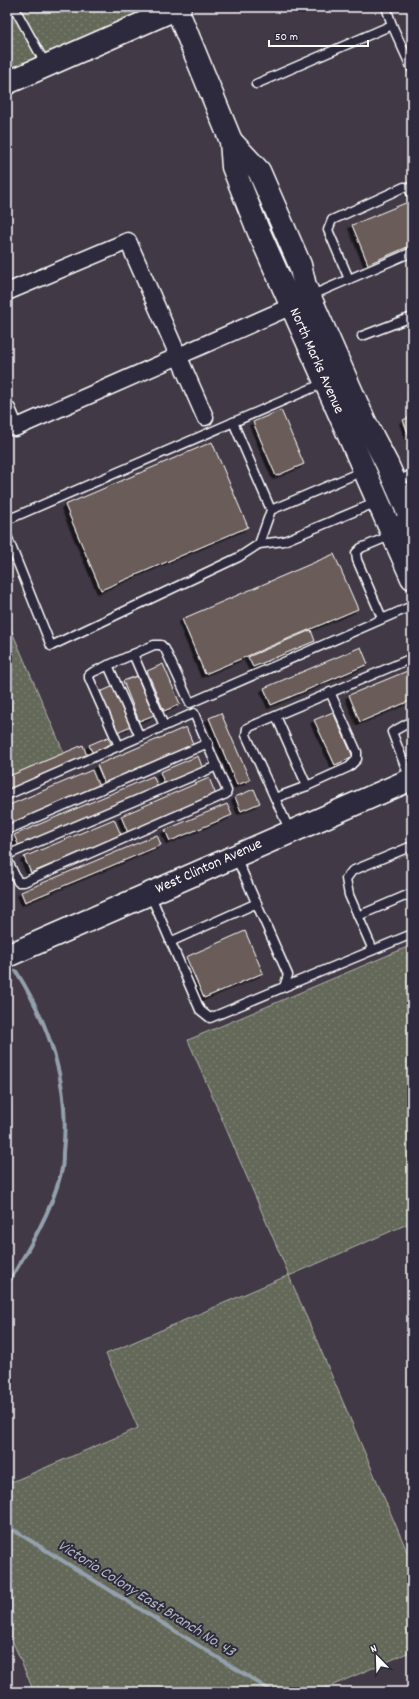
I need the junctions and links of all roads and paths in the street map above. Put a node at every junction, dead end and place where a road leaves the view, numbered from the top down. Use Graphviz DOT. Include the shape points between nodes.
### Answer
graph roads {
  1 [pos="14,7"];
  2 [pos="386,7"];
  3 [pos="177,8"];
  4 [pos="392,25"];
  5 [pos="46,66"];
  6 [pos="412,69"];
  7 [pos="7,84"];
  8 [pos="256,84"];
  9 [pos="231,141"];
  10 [pos="412,195"];
  11 [pos="412,252"];
  12 [pos="349,280"];
  13 [pos="7,292"];
  14 [pos="302,296"];
  15 [pos="412,317"];
  16 [pos="362,336"];
  17 [pos="179,356"];
  18 [pos="326,383"];
  19 [pos="7,409"];
  20 [pos="205,417"];
  21 [pos="233,422"];
  22 [pos="364,470"];
  23 [pos="403,478"];
  24 [pos="378,502"];
  25 [pos="271,510"];
  26 [pos="7,520"];
  27 [pos="412,521"];
  28 [pos="7,536"];
  29 [pos="402,536"];
  30 [pos="259,544"];
  31 [pos="412,578"];
  32 [pos="412,606"];
  33 [pos="382,618"];
  34 [pos="133,654"];
  35 [pos="412,658"];
  36 [pos="108,665"];
  37 [pos="330,692"];
  38 [pos="190,703"];
  39 [pos="194,713"];
  40 [pos="276,716"];
  41 [pos="412,720"];
  42 [pos="164,726"];
  43 [pos="140,736"];
  44 [pos="208,743"];
  45 [pos="119,746"];
  46 [pos="217,766"];
  47 [pos="411,779"];
  48 [pos="307,786"];
  49 [pos="7,795"];
  50 [pos="275,798"];
  51 [pos="7,830"];
  52 [pos="290,832"];
  53 [pos="412,846"];
  54 [pos="7,855"];
  55 [pos="235,856"];
  56 [pos="7,859"];
  57 [pos="10,874"];
  58 [pos="412,893"];
  59 [pos="149,894"];
  60 [pos="257,903"];
  61 [pos="358,916"];
  62 [pos="412,934"];
  63 [pos="170,942"];
  64 [pos="373,950"];
  65 [pos="7,956"];
  66 [pos="284,987"];
  1 -- 5 [label="lane"];
  2 -- 4 [label="lane"];
  3 -- 5 [label="main road"];
  3 -- 9 [label="main road, North Marks Avenue"];
  4 -- 6 [label="lane"];
  4 -- 8 [label="lane"];
  5 -- 7 [label="main road"];
  9 -- 14 [label="main road, North Marks Avenue" via="233,167 258,230"];
  9 -- 14 [label="main road, North Marks Avenue" via="259,171 300,265"];
  10 -- 12 [label="lane" via="409,188 404,187 332,220 328,230"];
  11 -- 12 [label="lane"];
  12 -- 14 [label="lane"];
  13 -- 17 [label="street" via="128,241"];
  14 -- 17 [label="street"];
  14 -- 18 [label="main road, North Marks Avenue"];
  14 -- 23 [label="main road, North Marks Avenue" via="365,422"];
  15 -- 16 [label="lane"];
  17 -- 19 [label="street" via="15,428"];
  17 -- 20 [label="street"];
  18 -- 21 [label="lane"];
  18 -- 22 [label="main road, North Marks Avenue"];
  21 -- 25 [label="lane"];
  21 -- 26 [label="lane"];
  22 -- 24 [label="main road, North Marks Avenue"];
  22 -- 25 [label="lane"];
  23 -- 27 [label="main road, North Marks Avenue"];
  24 -- 29 [label="main road, North Marks Avenue"];
  24 -- 30 [label="lane" via="284,541"];
  25 -- 30 [label="lane"];
  28 -- 30 [label="lane" via="51,646 239,557"];
  29 -- 31 [label="main road, North Marks Avenue"];
  29 -- 33 [label="lane" via="361,548 356,553"];
  32 -- 33 [label="lane"];
  33 -- 38 [label="lane"];
  34 -- 36 [label="lane"];
  34 -- 38 [label="lane" via="154,645 161,645"];
  34 -- 42 [label="lane"];
  35 -- 37 [label="lane"];
  36 -- 43 [label="lane"];
  36 -- 45 [label="lane" via="93,672 89,678"];
  37 -- 40 [label="lane"];
  37 -- 48 [label="lane" via="357,752 357,758 349,767"];
  38 -- 39 [label="lane"];
  39 -- 42 [label="lane"];
  39 -- 44 [label="lane"];
  40 -- 48 [label="lane"];
  40 -- 50 [label="lane" via="247,728 246,735"];
  41 -- 47 [label="lane" via="392,732"];
  42 -- 43 [label="lane"];
  43 -- 45 [label="lane"];
  44 -- 46 [label="lane"];
  44 -- 51 [label="lane"];
  45 -- 49 [label="lane"];
  46 -- 54 [label="lane"];
  46 -- 57 [label="lane" via="227,788 226,794 24,882 18,882"];
  47 -- 52 [label="main road, West Clinton Avenue"];
  48 -- 50 [label="lane"];
  50 -- 52 [label="lane"];
  52 -- 55 [label="main road, West Clinton Avenue"];
  53 -- 61 [label="lane" via="352,871 346,879 348,895"];
  55 -- 59 [label="main road, West Clinton Avenue"];
  55 -- 60 [label="lane"];
  56 -- 57 [label="lane"];
  58 -- 61 [label="lane"];
  59 -- 63 [label="lane"];
  59 -- 65 [label="main road, West Clinton Avenue"];
  60 -- 63 [label="lane"];
  60 -- 66 [label="lane" via="288,975"];
  61 -- 64 [label="lane"];
  62 -- 64 [label="lane"];
  63 -- 66 [label="lane" via="200,1010 210,1018"];
  64 -- 66 [label="lane"];
}
